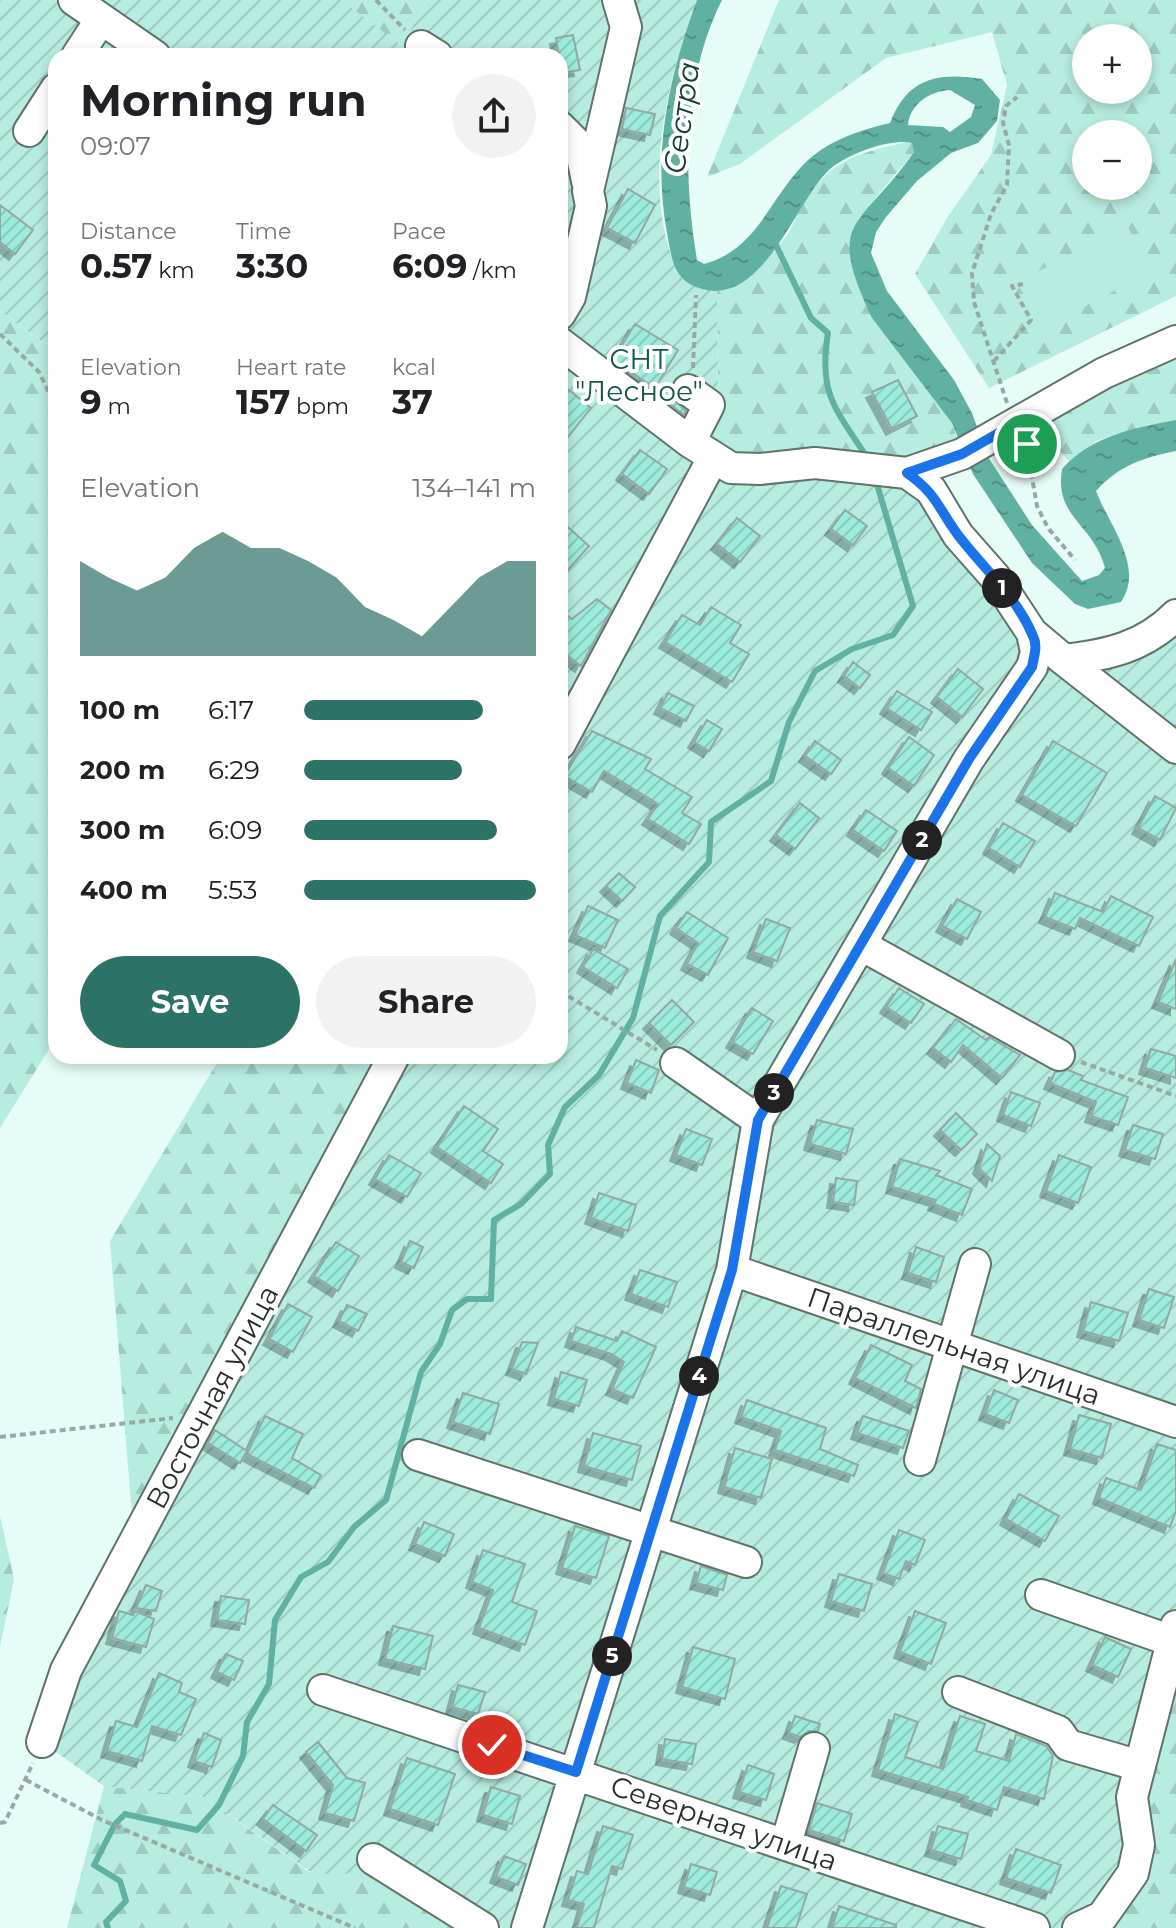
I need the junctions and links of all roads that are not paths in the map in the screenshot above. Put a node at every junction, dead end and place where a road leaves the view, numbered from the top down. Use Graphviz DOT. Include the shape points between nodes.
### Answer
graph roads {
  1 [pos="74,0"];
  2 [pos="618,0"];
  3 [pos="101,19"];
  4 [pos="82,48"];
  5 [pos="143,48"];
  6 [pos="48,101"];
  7 [pos="29,131"];
  8 [pos="568,135"];
  9 [pos="588,191"];
  10 [pos="568,300"];
  11 [pos="1176,341"];
  12 [pos="568,358"];
  13 [pos="688,390"];
  14 [pos="702,450"];
  15 [pos="907,473"];
  16 [pos="1176,615"];
  17 [pos="1032,633"];
  18 [pos="1064,660"];
  19 [pos="568,727"];
  20 [pos="1176,748"];
  21 [pos="861,945"];
  22 [pos="1059,1055"];
  23 [pos="676,1063"];
  24 [pos="390,1064"];
  25 [pos="758,1120"];
  26 [pos="975,1264"];
  27 [pos="732,1270"];
  28 [pos="954,1346"];
  29 [pos="1176,1422"];
  30 [pos="418,1455"];
  31 [pos="920,1460"];
  32 [pos="651,1529"];
  33 [pos="746,1562"];
  34 [pos="1041,1595"];
  35 [pos="1174,1634"];
  36 [pos="323,1690"];
  37 [pos="958,1692"];
  38 [pos="42,1742"];
  39 [pos="814,1748"];
  40 [pos="1140,1766"];
  41 [pos="576,1772"];
  42 [pos="786,1844"];
  43 [pos="373,1859"];
  44 [pos="1090,1922"];
  45 [pos="483,1928"];
  46 [pos="527,1928"];
  47 [pos="1034,1928"];
  1 -- 3 [label="street"];
  2 -- 9 [label="street" via="626,27"];
  3 -- 4 [label="street"];
  3 -- 5 [label="street"];
  6 -- 7 [label="street"];
  8 -- 9 [label="street" via="580,147"];
  9 -- 10 [label="street" via="591,206"];
  11 -- 15 [label="street" via="1104,373 972,448"];
  12 -- 14 [label="street"];
  13 -- 14 [label="street" via="709,405"];
  14 -- 15 [label="street" via="731,468 815,463"];
  14 -- 19 [label="street"];
  15 -- 17 [label="street" via="931,490"];
  16 -- 18 [label="street" via="1158,633 1111,654"];
  17 -- 18 [label="street"];
  17 -- 21 [label="street" via="1032,667 969,759"];
  18 -- 20 [label="street"];
  21 -- 22 [label="street"];
  21 -- 25 [label="street"];
  23 -- 25 [label="street"];
  24 -- 38 [label="street, Восточная улица" via="66,1670"];
  25 -- 27 [label="street"];
  26 -- 28 [label="street"];
  27 -- 28 [label="street, Параллельная улица"];
  27 -- 32 [label="street"];
  28 -- 29 [label="street, Параллельная улица"];
  28 -- 31 [label="street"];
  30 -- 32 [label="street"];
  32 -- 33 [label="street"];
  32 -- 41 [label="street"];
  34 -- 35 [label="street"];
  35 -- 40 [label="street"];
  36 -- 41 [label="street, Северная улица"];
  37 -- 40 [label="street" via="1058,1731 1068,1745"];
  39 -- 42 [label="street"];
  40 -- 44 [label="street" via="1132,1797 1139,1845 1133,1873"];
  41 -- 42 [label="street, Северная улица"];
  41 -- 46 [label="street"];
  42 -- 47 [label="street, Северная улица"];
  43 -- 45 [label="street"];
}
